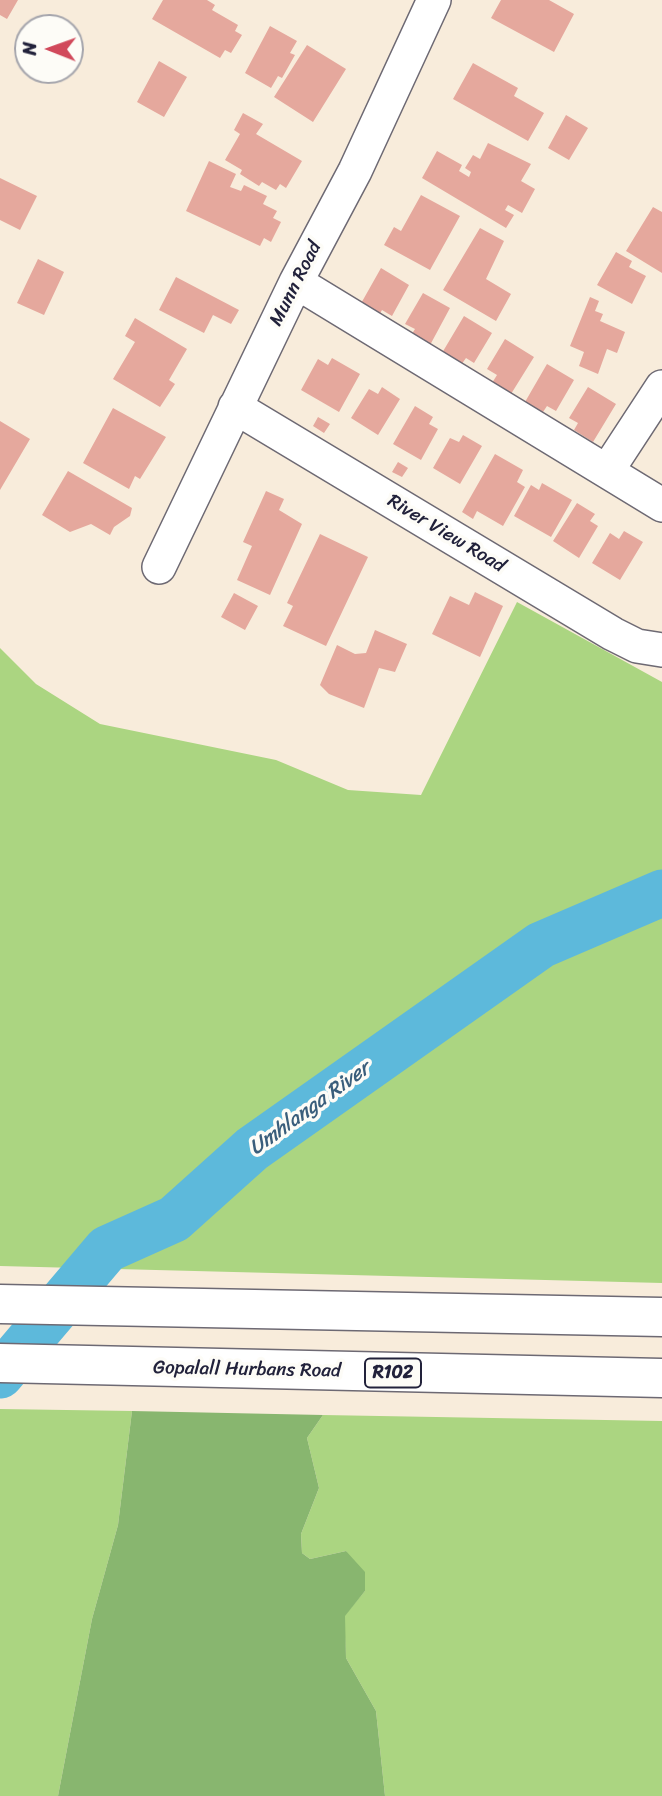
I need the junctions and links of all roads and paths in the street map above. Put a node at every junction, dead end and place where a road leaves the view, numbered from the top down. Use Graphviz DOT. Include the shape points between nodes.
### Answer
graph roads {
  1 [pos="434,0"];
  2 [pos="296,282"];
  3 [pos="662,387"];
  4 [pos="235,407"];
  5 [pos="607,471"];
  6 [pos="662,505"];
  7 [pos="159,568"];
  8 [pos="662,650"];
  9 [pos="0,1304"];
  10 [pos="662,1317"];
  11 [pos="0,1363"];
  12 [pos="662,1378"];
  1 -- 2 [label="street, Munn Road" via="355,171"];
  2 -- 4 [label="street, Munn Road"];
  2 -- 5 [label="street"];
  3 -- 5 [label="street"];
  4 -- 7 [label="street, Munn Road"];
  4 -- 8 [label="street, River View Road" via="613,634 637,646"];
  5 -- 6 [label="street"];
  9 -- 10 [label="main road"];
  11 -- 12 [label="main road, Gopalall Hurbans Road / R102"];
}
